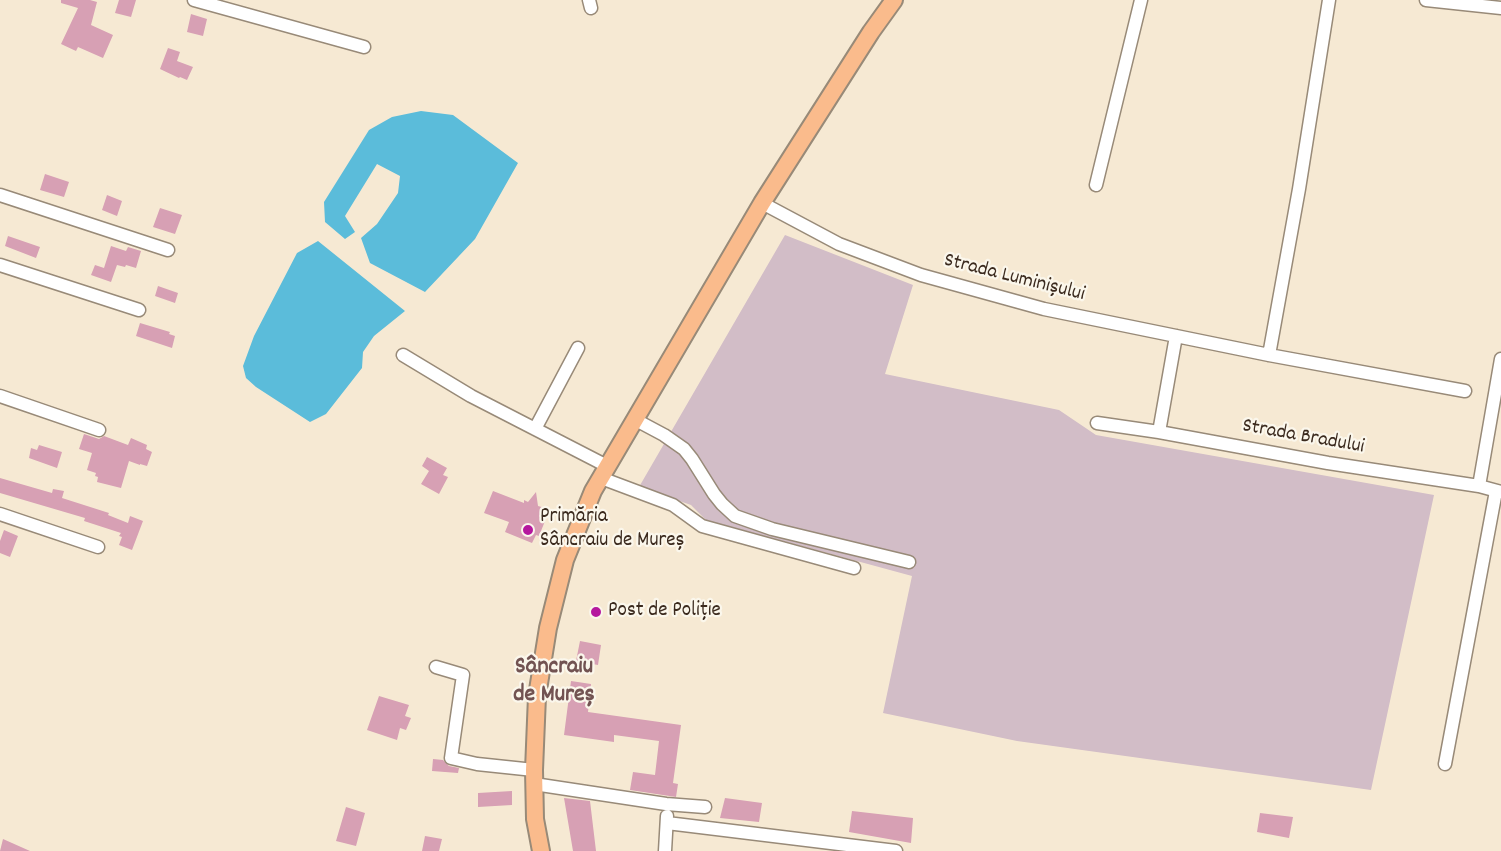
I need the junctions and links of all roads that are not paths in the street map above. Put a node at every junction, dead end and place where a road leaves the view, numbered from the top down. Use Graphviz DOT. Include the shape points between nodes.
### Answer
graph roads {
  1 [pos="194,0"];
  2 [pos="894,0"];
  3 [pos="1141,0"];
  4 [pos="1329,0"];
  5 [pos="1426,0"];
  6 [pos="1501,8"];
  7 [pos="364,47"];
  8 [pos="1096,185"];
  9 [pos="0,195"];
  10 [pos="762,203"];
  11 [pos="168,250"];
  12 [pos="0,265"];
  13 [pos="139,310"];
  14 [pos="1176,336"];
  15 [pos="578,348"];
  16 [pos="403,355"];
  17 [pos="1269,355"];
  18 [pos="1501,358"];
  19 [pos="1465,391"];
  20 [pos="0,396"];
  21 [pos="634,419"];
  22 [pos="1097,423"];
  23 [pos="535,429"];
  24 [pos="99,430"];
  25 [pos="1159,432"];
  26 [pos="604,472"];
  27 [pos="1479,486"];
  28 [pos="1499,491"];
  29 [pos="0,514"];
  30 [pos="98,547"];
  31 [pos="909,562"];
  32 [pos="854,568"];
  33 [pos="436,667"];
  34 [pos="1445,764"];
  35 [pos="534,777"];
  36 [pos="666,804"];
  37 [pos="705,807"];
  38 [pos="667,823"];
  39 [pos="541,851"];
  40 [pos="665,851"];
  41 [pos="896,851"];
  1 -- 7 [label="street"];
  2 -- 10 [label="main road"];
  3 -- 8 [label="street"];
  4 -- 17 [label="street"];
  5 -- 6 [label="street"];
  9 -- 11 [label="street"];
  10 -- 14 [label="street, Strada Luminișului" via="839,244 921,275 1044,309"];
  10 -- 21 [label="main road"];
  12 -- 13 [label="street"];
  14 -- 17 [label="street, Strada Luminișului"];
  14 -- 25 [label="street"];
  15 -- 23 [label="street"];
  16 -- 23 [label="street"];
  17 -- 19 [label="street, Strada Luminișului"];
  18 -- 27 [label="street"];
  20 -- 24 [label="street"];
  21 -- 26 [label="main road"];
  21 -- 31 [label="street" via="684,449 714,494 735,516 772,529"];
  22 -- 25 [label="street, Strada Bradului"];
  23 -- 26 [label="street"];
  25 -- 27 [label="street, Strada Bradului"];
  26 -- 32 [label="street" via="673,505 702,526"];
  26 -- 35 [label="main road" via="565,560 548,628 537,696"];
  27 -- 28 [label="street, Strada Bradului"];
  28 -- 34 [label="street"];
  29 -- 30 [label="street"];
  33 -- 35 [label="street" via="464,675 451,758"];
  35 -- 36 [label="street"];
  35 -- 39 [label="main road"];
  36 -- 37 [label="street"];
  36 -- 38 [label="street"];
  38 -- 40 [label="street"];
  38 -- 41 [label="street"];
}
